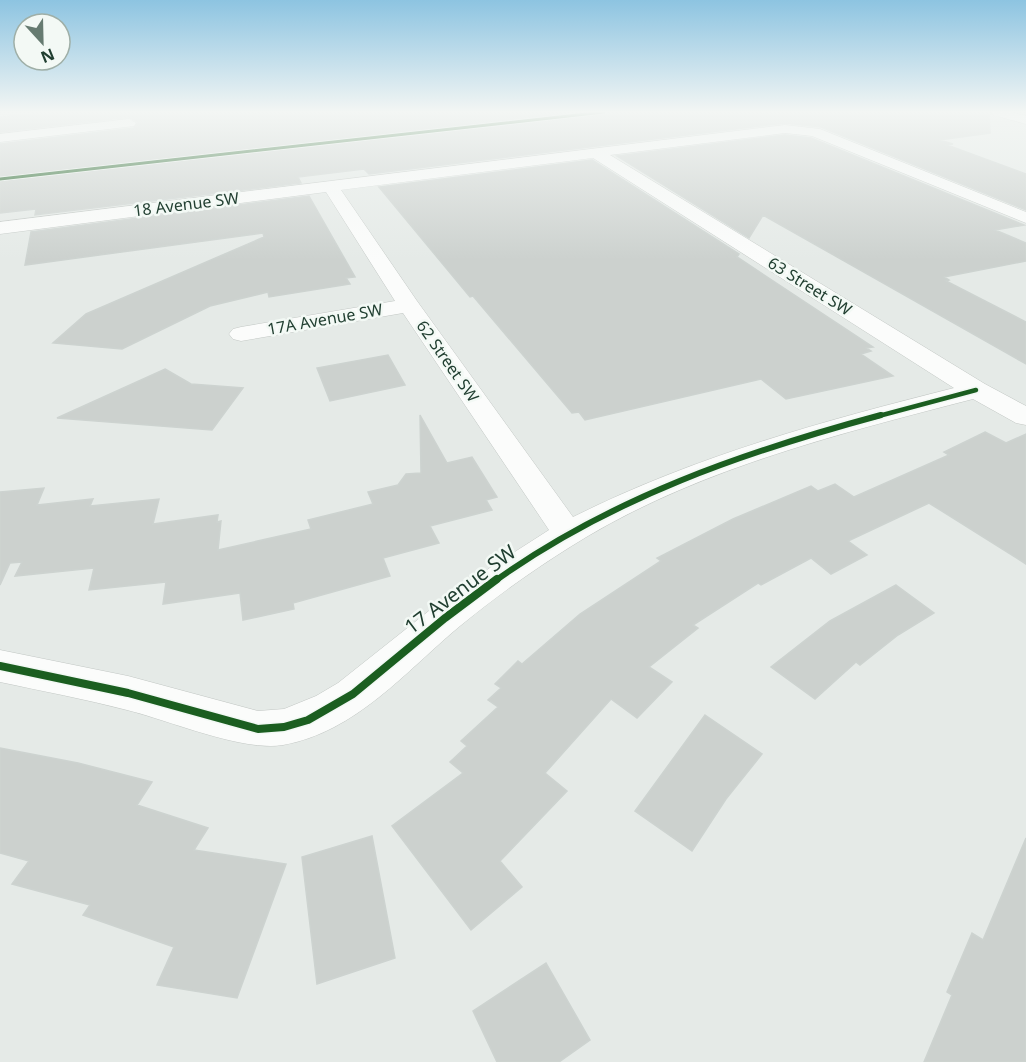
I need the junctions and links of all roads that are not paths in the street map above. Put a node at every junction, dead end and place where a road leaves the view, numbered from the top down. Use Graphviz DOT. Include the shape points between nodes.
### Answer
graph roads {
  1 [pos="527,162"];
  2 [pos="610,162"];
  3 [pos="886,162"];
  4 [pos="330,186"];
  5 [pos="1026,218"];
  6 [pos="0,228"];
  7 [pos="409,304"];
  8 [pos="241,334"];
  9 [pos="976,390"];
  10 [pos="1026,417"];
  11 [pos="568,534"];
  12 [pos="0,666"];
  1 -- 4 [label="street, 18 Avenue SW"];
  2 -- 9 [label="street, 63 Street SW"];
  3 -- 5 [label="street, 18 Avenue SW"];
  4 -- 6 [label="street, 18 Avenue SW"];
  4 -- 7 [label="street, 62 Street SW"];
  7 -- 8 [label="street, 17A Avenue SW"];
  7 -- 11 [label="street, 62 Street SW"];
  9 -- 10 [label="street, 63 Street SW"];
  9 -- 11 [label="street, 17 Avenue SW" via="738,456 640,496"];
  11 -- 12 [label="street, 17 Avenue SW" via="465,602 340,703 299,725 258,729 128,693"];
}
